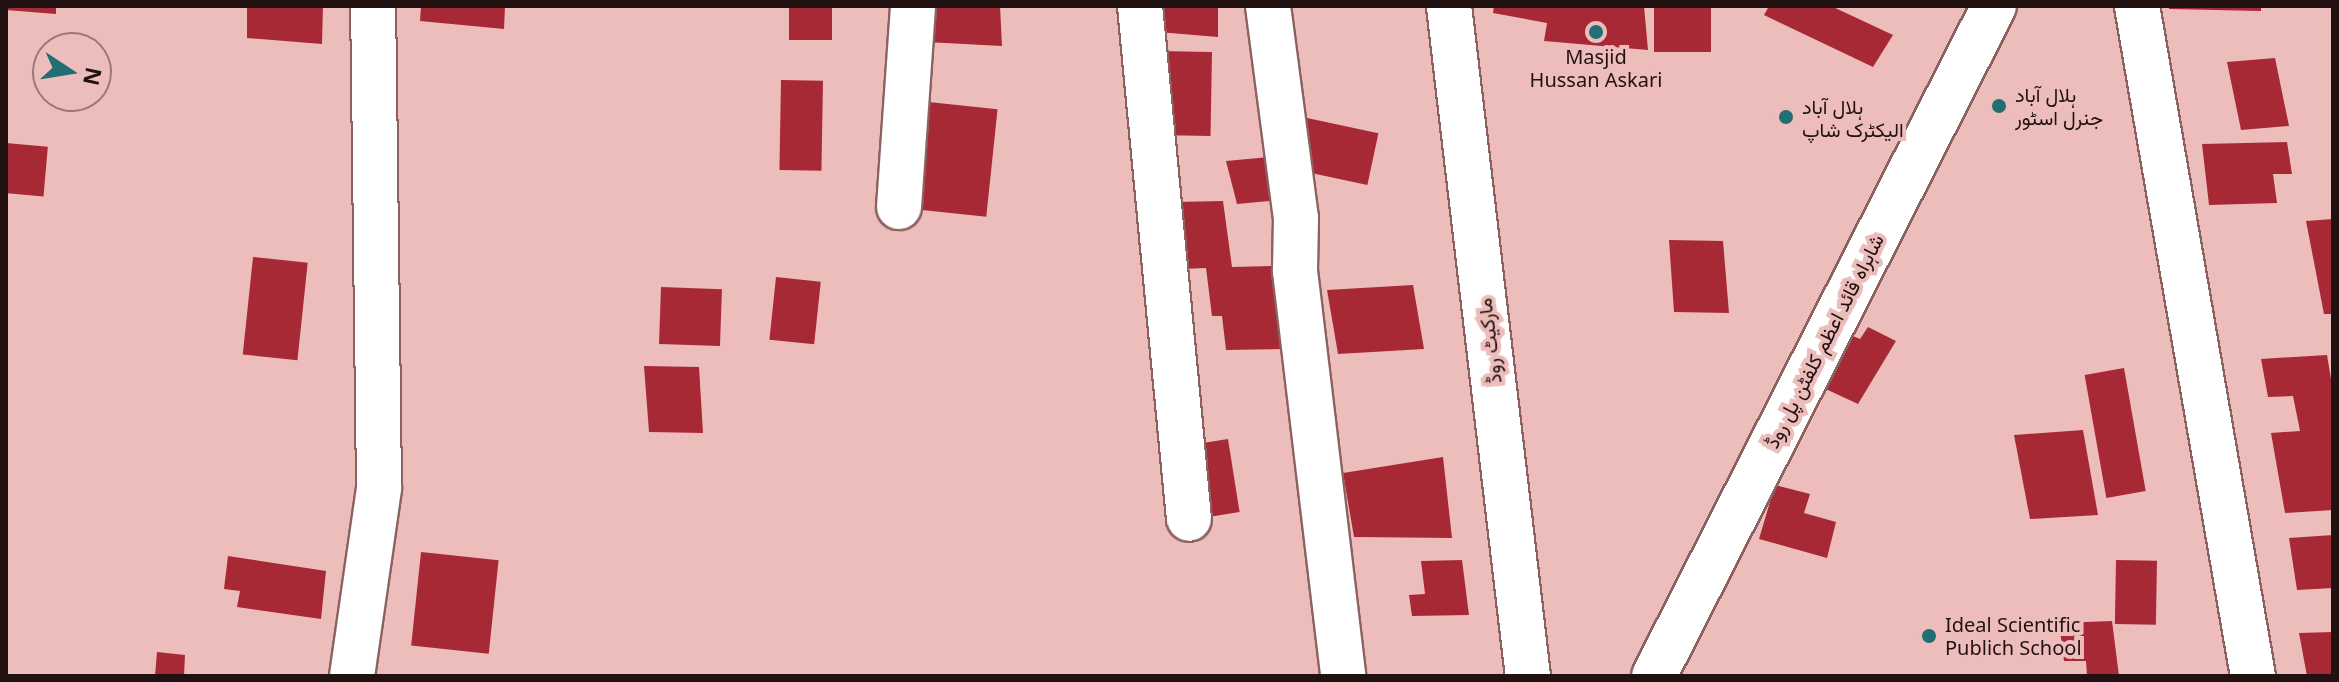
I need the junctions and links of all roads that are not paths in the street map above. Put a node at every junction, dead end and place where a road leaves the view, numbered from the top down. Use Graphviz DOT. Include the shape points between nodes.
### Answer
graph roads {
  1 [pos="373,6"];
  2 [pos="913,6"];
  3 [pos="1140,6"];
  4 [pos="1268,6"];
  5 [pos="1449,6"];
  6 [pos="1994,6"];
  7 [pos="2137,6"];
  8 [pos="899,207"];
  9 [pos="1189,519"];
  10 [pos="352,676"];
  11 [pos="1343,676"];
  12 [pos="1528,676"];
  13 [pos="1654,676"];
  14 [pos="2253,676"];
  1 -- 10 [label="main road" via="379,488"];
  2 -- 8 [label="main road"];
  3 -- 9 [label="main road"];
  4 -- 11 [label="main road" via="1296,218 1295,271"];
  5 -- 12 [label="main road, مارکیٹ روڈ"];
  6 -- 13 [label="main road, شاہراہ قائد اعظم کلفٹن پل روڈ"];
  7 -- 14 [label="main road"];
}
